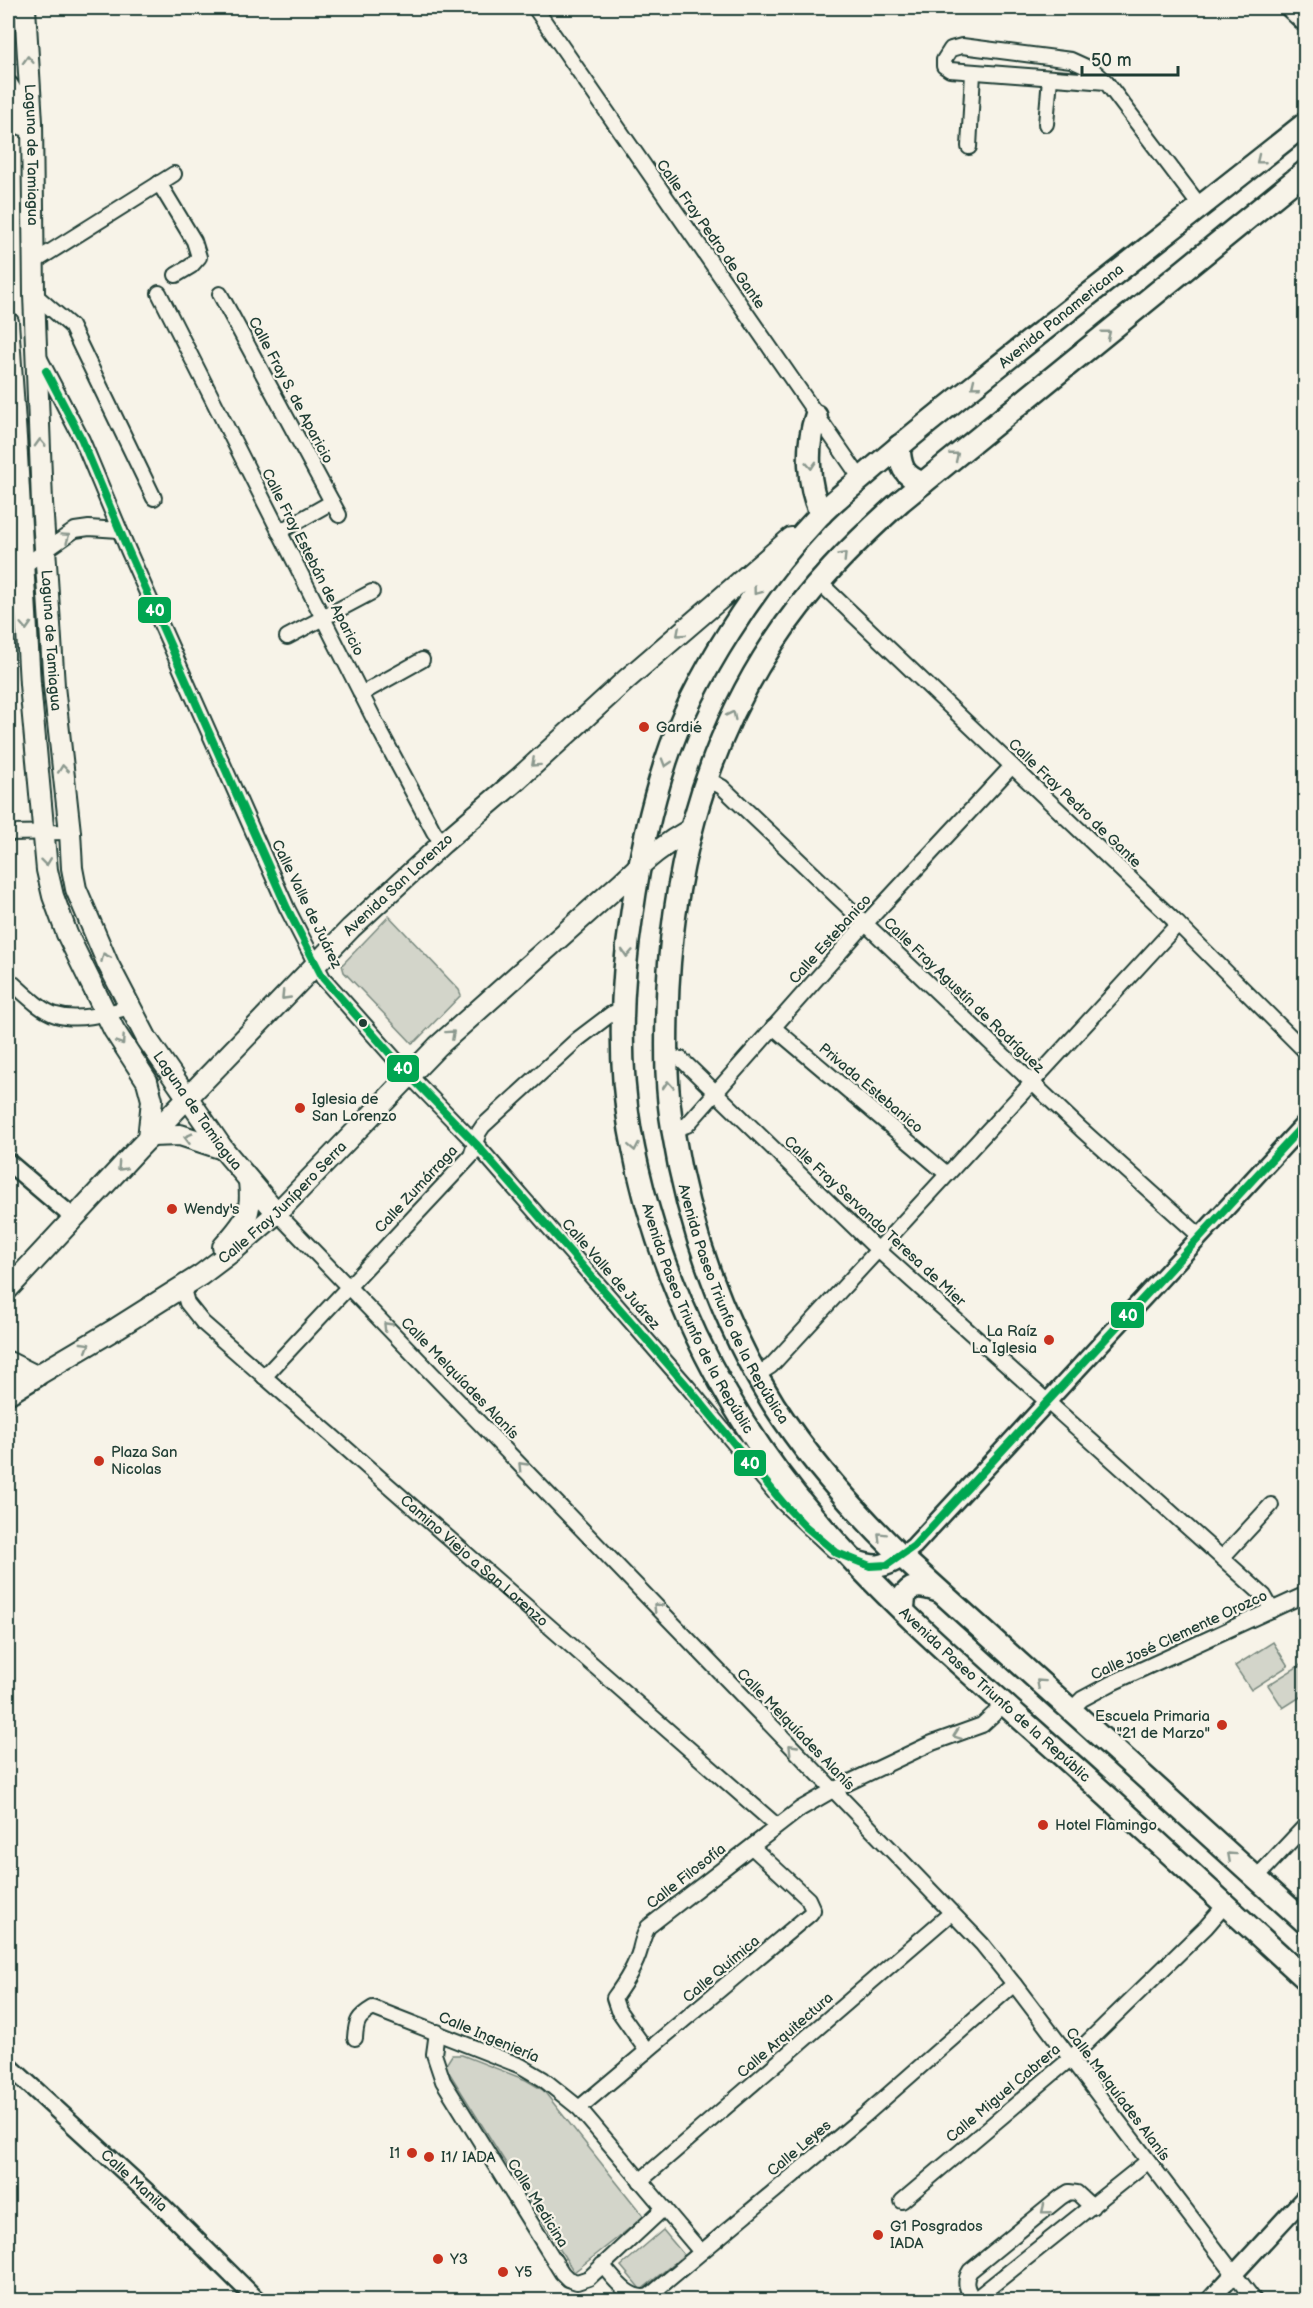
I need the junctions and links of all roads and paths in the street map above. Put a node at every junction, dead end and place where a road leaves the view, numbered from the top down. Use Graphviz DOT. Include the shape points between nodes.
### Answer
graph roads {
  1 [pos="25,8"];
  2 [pos="535,8"];
  3 [pos="1291,8"];
  4 [pos="1305,22"];
  5 [pos="974,73"];
  6 [pos="1050,78"];
  7 [pos="1106,82"];
  8 [pos="8,86"];
  9 [pos="1305,123"];
  10 [pos="1046,124"];
  11 [pos="969,147"];
  12 [pos="1305,171"];
  13 [pos="174,174"];
  14 [pos="32,175"];
  15 [pos="159,183"];
  16 [pos="1200,206"];
  17 [pos="34,262"];
  18 [pos="176,275"];
  19 [pos="159,293"];
  20 [pos="34,294"];
  21 [pos="220,294"];
  22 [pos="8,322"];
  23 [pos="8,335"];
  24 [pos="38,354"];
  25 [pos="816,416"];
  26 [pos="898,446"];
  27 [pos="861,479"];
  28 [pos="922,483"];
  29 [pos="154,498"];
  30 [pos="332,502"];
  31 [pos="821,514"];
  32 [pos="339,515"];
  33 [pos="119,530"];
  34 [pos="279,532"];
  35 [pos="45,551"];
  36 [pos="15,572"];
  37 [pos="818,581"];
  38 [pos="372,592"];
  39 [pos="323,619"];
  40 [pos="286,637"];
  41 [pos="422,660"];
  42 [pos="361,694"];
  43 [pos="1012,766"];
  44 [pos="706,778"];
  45 [pos="691,829"];
  46 [pos="42,831"];
  47 [pos="70,832"];
  48 [pos="8,833"];
  49 [pos="443,843"];
  50 [pos="640,863"];
  51 [pos="865,924"];
  52 [pos="1178,924"];
  53 [pos="315,965"];
  54 [pos="8,979"];
  55 [pos="130,1007"];
  56 [pos="623,1009"];
  57 [pos="106,1013"];
  58 [pos="773,1027"];
  59 [pos="1305,1052"];
  60 [pos="666,1057"];
  61 [pos="409,1075"];
  62 [pos="1032,1083"];
  63 [pos="714,1093"];
  64 [pos="188,1098"];
  65 [pos="1305,1122"];
  66 [pos="672,1130"];
  67 [pos="149,1137"];
  68 [pos="476,1144"];
  69 [pos="223,1149"];
  70 [pos="8,1162"];
  71 [pos="947,1174"];
  72 [pos="249,1181"];
  73 [pos="277,1213"];
  74 [pos="74,1218"];
  75 [pos="1200,1236"];
  76 [pos="878,1250"];
  77 [pos="201,1275"];
  78 [pos="348,1285"];
  79 [pos="182,1286"];
  80 [pos="8,1289"];
  81 [pos="8,1362"];
  82 [pos="757,1375"];
  83 [pos="36,1376"];
  84 [pos="264,1377"];
  85 [pos="8,1393"];
  86 [pos="1049,1401"];
  87 [pos="1270,1505"];
  88 [pos="901,1556"];
  89 [pos="1222,1558"];
  90 [pos="854,1561"];
  91 [pos="938,1591"];
  92 [pos="1305,1594"];
  93 [pos="1272,1610"];
  94 [pos="903,1611"];
  95 [pos="1000,1700"];
  96 [pos="1070,1711"];
  97 [pos="832,1790"];
  98 [pos="1305,1825"];
  99 [pos="777,1826"];
  100 [pos="752,1846"];
  101 [pos="1256,1878"];
  102 [pos="1225,1905"];
  103 [pos="951,1913"];
  104 [pos="1305,1923"];
  105 [pos="1305,1979"];
  106 [pos="1014,1984"];
  107 [pos="436,2032"];
  108 [pos="355,2038"];
  109 [pos="647,2051"];
  110 [pos="1070,2059"];
  111 [pos="8,2065"];
  112 [pos="579,2108"];
  113 [pos="1149,2161"];
  114 [pos="640,2181"];
  115 [pos="1305,2196"];
  116 [pos="902,2201"];
  117 [pos="1092,2207"];
  118 [pos="664,2208"];
  119 [pos="701,2252"];
  120 [pos="602,2265"];
  121 [pos="1234,2274"];
  122 [pos="257,2301"];
  123 [pos="974,2301"];
  124 [pos="1210,2301"];
  125 [pos="1254,2301"];
  14 -- 1 [label="main road, Laguna de Tamiagua, one-way"];
  2 -- 25 [label="street, Calle Fray Pedro de Gante"];
  3 -- 4 [label="main road"];
  5 -- 6 [label="street"];
  5 -- 7 [label="street" via="950,70 944,66 944,60 951,50 962,46 1060,59 1082,64"];
  5 -- 11 [label="street"];
  6 -- 7 [label="street"];
  6 -- 10 [label="street"];
  7 -- 16 [label="street"];
  8 -- 14 [label="main road" via="17,101"];
  9 -- 16 [label="main road, Avenida Panamericana, one-way"];
  28 -- 12 [label="main road, one-way"];
  13 -- 15 [label="street"];
  14 -- 17 [label="main road, Laguna de Tamiagua"];
  15 -- 17 [label="street"];
  15 -- 18 [label="street" via="194,241 199,257"];
  16 -- 26 [label="main road, Avenida Panamericana, one-way"];
  17 -- 20 [label="main road, Laguna de Tamiagua"];
  19 -- 34 [label="street, Calle Fray Estebán de Aparicio"];
  20 -- 24 [label="main road, Laguna de Tamiagua"];
  20 -- 29 [label="street" via="71,326"];
  21 -- 30 [label="street, Calle Fray S. de Aparicio"];
  22 -- 23 [label="main road, Laguna de Tamiagua"];
  23 -- 36 [label="main road, Laguna de Tamiagua" via="16,438"];
  24 -- 33 [label="street, Calle Valle de Juárez" via="82,440"];
  35 -- 24 [label="main road, Laguna de Tamiagua, one-way"];
  25 -- 27 [label="street, Calle Fray Pedro de Gante"];
  25 -- 31 [label="main road, one-way" via="809,436 813,492"];
  26 -- 27 [label="main road, Avenida Panamericana"];
  26 -- 28 [label="main road" via="903,471"];
  27 -- 31 [label="main road, Avenida Panamericana"];
  37 -- 28 [label="main road, Avenida Paseo Triunfo de la República, one-way"];
  30 -- 32 [label="street, Calle Fray S. de Aparicio"];
  30 -- 34 [label="street"];
  31 -- 49 [label="main road, Avenida San Lorenzo, one-way" via="701,614"];
  31 -- 50 [label="main road, Avenida Paseo Triunfo de la Repúblic, one-way" via="748,603 701,681 666,759"];
  35 -- 33 [label="street, one-way" via="75,531"];
  33 -- 53 [label="street, Calle Valle de Juárez"];
  34 -- 39 [label="street, Calle Fray Estebán de Aparicio"];
  35 -- 36 [label="street"];
  47 -- 35 [label="main road, Laguna de Tamiagua, one-way"];
  36 -- 46 [label="main road, Laguna de Tamiagua, one-way" via="30,684"];
  37 -- 43 [label="street, Calle Fray Pedro de Gante"];
  44 -- 37 [label="main road, Avenida Paseo Triunfo de la República, one-way" via="741,698 773,643"];
  38 -- 39 [label="street"];
  39 -- 40 [label="street"];
  39 -- 42 [label="street, Calle Fray Estebán de Aparicio"];
  41 -- 42 [label="street"];
  42 -- 49 [label="street, Calle Fray Estebán de Aparicio"];
  43 -- 51 [label="street, Calle Estebanico"];
  43 -- 52 [label="street, Calle Fray Pedro de Gante"];
  44 -- 45 [label="main road, Avenida Paseo Triunfo de la República"];
  44 -- 51 [label="street, Calle Fray Agustín de Rodríguez" via="722,787"];
  45 -- 50 [label="main road, Calle Fray Junípero Serra"];
  45 -- 60 [label="main road, Avenida Paseo Triunfo de la República" via="672,930"];
  46 -- 47 [label="street"];
  46 -- 48 [label="street"];
  46 -- 57 [label="main road, Laguna de Tamiagua, one-way" via="53,896"];
  55 -- 47 [label="main road, Laguna de Tamiagua, one-way" via="76,889"];
  49 -- 53 [label="main road, Avenida San Lorenzo"];
  50 -- 56 [label="main road, Avenida Paseo Triunfo de la Repúblic, one-way" via="628,936"];
  61 -- 50 [label="main road, Calle Fray Junípero Serra, one-way"];
  51 -- 58 [label="street, Calle Estebanico"];
  51 -- 62 [label="street, Calle Fray Agustín de Rodríguez"];
  52 -- 59 [label="street, Calle Fray Pedro de Gante"];
  52 -- 62 [label="street"];
  53 -- 61 [label="street, Calle Valle de Juárez"];
  53 -- 64 [label="main road, Avenida San Lorenzo, one-way"];
  54 -- 57 [label="street" via="48,1012 68,1017"];
  55 -- 57 [label="street"];
  55 -- 64 [label="main road, Laguna de Tamiagua"];
  56 -- 68 [label="street, Calle Zumárraga" via="578,1039 528,1083 483,1126"];
  56 -- 90 [label="main road, Avenida Paseo Triunfo de la Repúblic, one-way" via="629,1125 651,1220 674,1284 711,1364 756,1441 806,1508"];
  57 -- 67 [label="main road, Laguna de Tamiagua, one-way" via="147,1081 152,1100"];
  58 -- 63 [label="street, Calle Estebanico"];
  58 -- 71 [label="street, Privada Estebanico"];
  60 -- 63 [label="street, Calle Fray Servando Teresa de Mier" via="681,1059"];
  66 -- 60 [label="main road, Avenida Paseo Triunfo de la República, one-way"];
  61 -- 68 [label="street, Calle Valle de Juárez"];
  61 -- 73 [label="main road, Calle Fray Junípero Serra"];
  62 -- 71 [label="street"];
  62 -- 75 [label="street, Calle Fray Agustín de Rodríguez"];
  63 -- 66 [label="street, Calle Estebanico" via="687,1125"];
  63 -- 76 [label="street, Calle Fray Servando Teresa de Mier"];
  64 -- 67 [label="main road, Avenida San Lorenzo"];
  64 -- 69 [label="main road, Laguna de Tamiagua"];
  65 -- 75 [label="street"];
  66 -- 82 [label="main road, Avenida Paseo Triunfo de la República" via="682,1182 700,1241"];
  69 -- 67 [label="main road, one-way" via="180,1135"];
  67 -- 74 [label="main road, Avenida San Lorenzo, one-way"];
  68 -- 78 [label="street, Calle Zumárraga" via="471,1156"];
  68 -- 90 [label="street, Calle Valle de Juárez" via="687,1386 783,1503 825,1544"];
  69 -- 72 [label="main road, Laguna de Tamiagua"];
  70 -- 74 [label="street"];
  71 -- 76 [label="street"];
  72 -- 73 [label="main road, Laguna de Tamiagua"];
  72 -- 77 [label="main road" via="248,1214"];
  73 -- 77 [label="main road, Calle Fray Junípero Serra"];
  73 -- 78 [label="street, Calle Melquíades Alanís"];
  74 -- 80 [label="main road, Avenida San Lorenzo"];
  75 -- 86 [label="street"];
  76 -- 82 [label="street" via="771,1366"];
  76 -- 86 [label="street, Calle Fray Servando Teresa de Mier"];
  77 -- 79 [label="main road, Calle Fray Junípero Serra"];
  78 -- 84 [label="street, Calle Zumárraga"];
  97 -- 78 [label="street, Calle Melquíades Alanís, one-way"];
  83 -- 79 [label="main road, Calle Fray Junípero Serra, one-way"];
  79 -- 84 [label="street, Camino Viejo a San Lorenzo" via="187,1303 203,1323"];
  81 -- 83 [label="main road"];
  88 -- 82 [label="main road, Avenida Paseo Triunfo de la República, one-way" via="828,1480"];
  83 -- 85 [label="main road"];
  84 -- 99 [label="street, Camino Viejo a San Lorenzo"];
  86 -- 88 [label="street"];
  86 -- 89 [label="street, Calle Fray Servando Teresa de Mier"];
  87 -- 89 [label="street"];
  88 -- 90 [label="main road" via="879,1567"];
  88 -- 91 [label="main road, Avenida Paseo Triunfo de la República"];
  89 -- 93 [label="street, Calle Fray Servando Teresa de Mier" via="1264,1596"];
  90 -- 94 [label="main road, Avenida Paseo Triunfo de la Repúblic"];
  91 -- 94 [label="main road" via="914,1587 905,1594"];
  96 -- 91 [label="main road, Avenida Paseo Triunfo de la República, one-way"];
  92 -- 93 [label="street, Calle José Clemente Orozco"];
  93 -- 96 [label="street, Calle José Clemente Orozco" via="1112,1683 1082,1699"];
  94 -- 95 [label="main road, Avenida Paseo Triunfo de la Repúblic"];
  95 -- 97 [label="street, one-way" via="996,1712 982,1725 932,1743"];
  95 -- 102 [label="main road, Avenida Paseo Triunfo de la Repúblic"];
  101 -- 96 [label="main road, Avenida Paseo Triunfo de la República, one-way"];
  97 -- 99 [label="street, Calle Filosofía"];
  97 -- 103 [label="street, Calle Melquíades Alanís"];
  98 -- 101 [label="street"];
  99 -- 100 [label="street, Calle Filosofía"];
  100 -- 109 [label="street, Calle Filosofía" via="648,1927 642,1937 634,1967 614,1998"];
  100 -- 109 [label="street, Calle Química" via="808,1899 813,1910"];
  101 -- 104 [label="main road, Avenida Paseo Triunfo de la República"];
  102 -- 105 [label="main road, Avenida Paseo Triunfo de la Repúblic"];
  102 -- 110 [label="street, Calle Miguel Cabrera"];
  103 -- 106 [label="street, Calle Melquíades Alanís"];
  103 -- 114 [label="street, Calle Arquitectura"];
  106 -- 110 [label="street, Calle Melquíades Alanís"];
  106 -- 119 [label="street, Calle Leyes"];
  107 -- 108 [label="street, Calle Ingeniería" via="373,2008 356,2023"];
  107 -- 112 [label="street, Calle Ingeniería" via="532,2072"];
  107 -- 120 [label="street, Calle Medicina" via="434,2054 443,2081 562,2273 573,2281 582,2281"];
  109 -- 112 [label="street, Calle Química"];
  110 -- 113 [label="street, Calle Melquíades Alanís"];
  110 -- 116 [label="street, Calle Miguel Cabrera"];
  111 -- 122 [label="street, Calle Manila" via="161,2205"];
  112 -- 114 [label="street, Calle Ingeniería"];
  113 -- 117 [label="street"];
  113 -- 121 [label="street, Calle Melquíades Alanís"];
  114 -- 118 [label="street, Calle Ingeniería"];
  115 -- 121 [label="street"];
  117 -- 123 [label="street"];
  117 -- 123 [label="street, one-way" via="1077,2193 1061,2197 970,2271 966,2285"];
  118 -- 119 [label="street, Calle Ingeniería"];
  118 -- 120 [label="street, Calle Medicina"];
  119 -- 120 [label="street, Calle Leyes" via="642,2299 629,2293"];
  121 -- 124 [label="street"];
  121 -- 125 [label="street, Calle Melquíades Alanís"];
}
